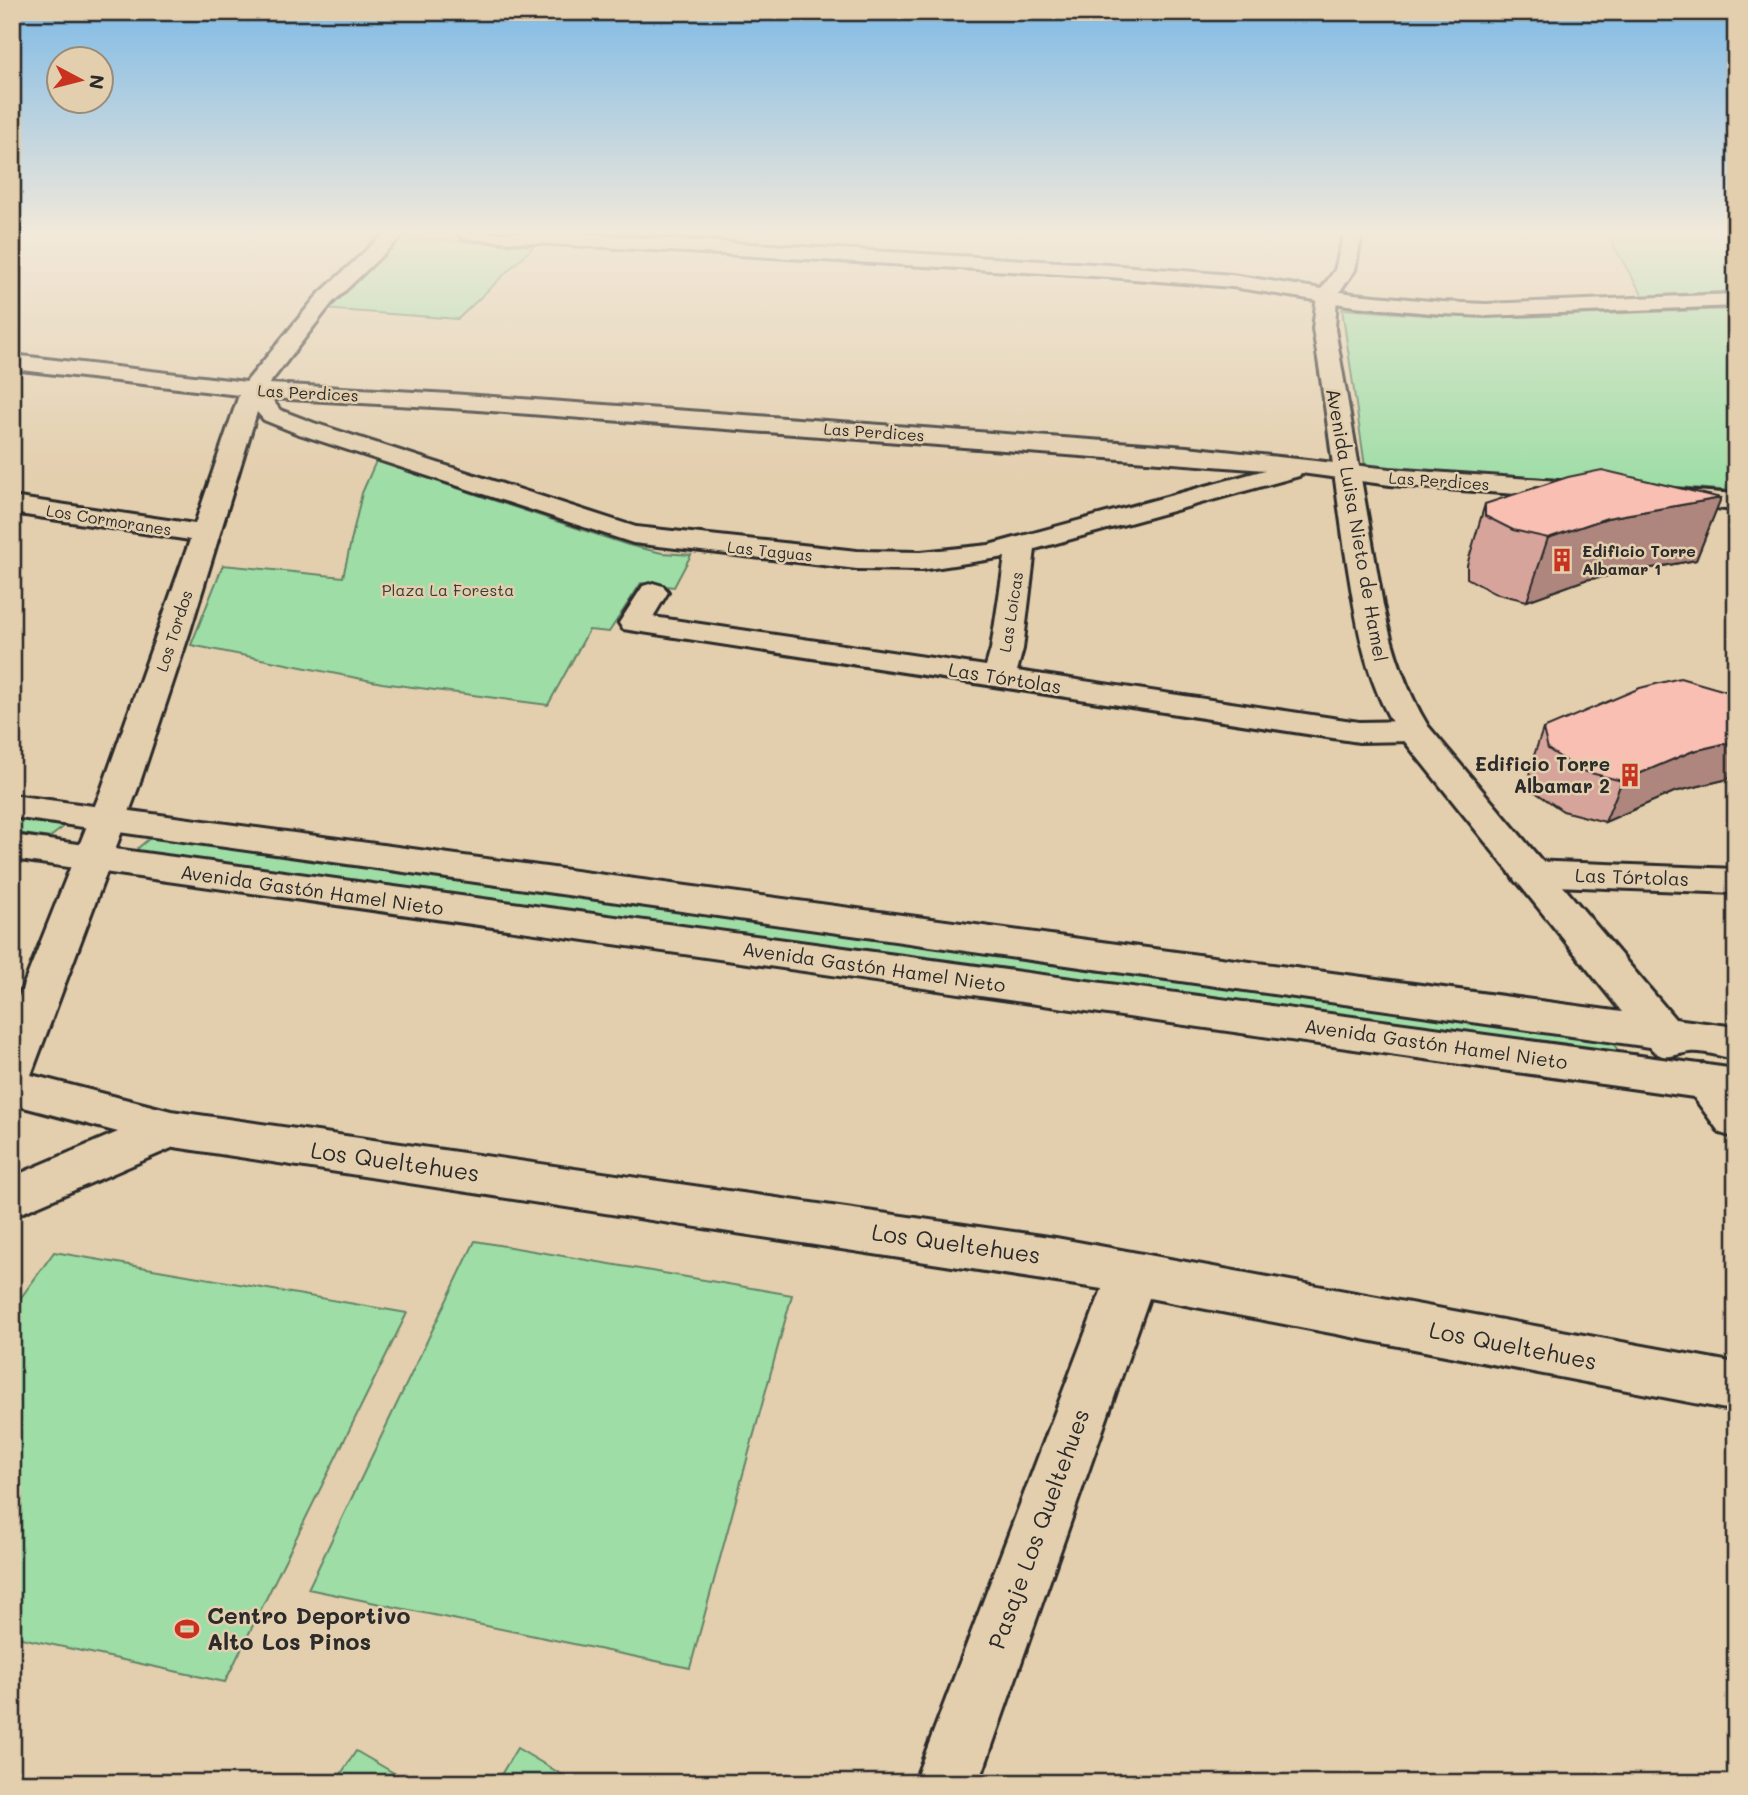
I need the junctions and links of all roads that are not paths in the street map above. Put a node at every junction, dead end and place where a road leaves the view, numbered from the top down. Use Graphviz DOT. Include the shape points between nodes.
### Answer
graph roads {
  1 [pos="311,317"];
  2 [pos="1325,317"];
  3 [pos="12,362"];
  4 [pos="252,390"];
  5 [pos="1308,466"];
  6 [pos="1346,472"];
  7 [pos="1607,493"];
  8 [pos="1648,496"];
  9 [pos="1736,502"];
  10 [pos="12,505"];
  11 [pos="205,534"];
  12 [pos="1021,546"];
  13 [pos="653,592"];
  14 [pos="999,677"];
  15 [pos="1414,731"];
  16 [pos="12,806"];
  17 [pos="109,820"];
  18 [pos="12,847"];
  19 [pos="94,859"];
  20 [pos="1529,873"];
  21 [pos="1736,881"];
  22 [pos="1662,1032"];
  23 [pos="1736,1043"];
  24 [pos="12,1070"];
  25 [pos="1720,1083"];
  26 [pos="12,1087"];
  27 [pos="1736,1121"];
  28 [pos="171,1129"];
  29 [pos="12,1198"];
  30 [pos="1132,1275"];
  31 [pos="1736,1387"];
  32 [pos="946,1783"];
  1 -- 4 [label="street, Los Tordos"];
  2 -- 6 [label="street, Avenida Luisa Nieto de Hamel"];
  3 -- 4 [label="street, Las Perdices"];
  4 -- 5 [label="street, Las Perdices"];
  4 -- 11 [label="street, Los Tordos"];
  4 -- 12 [label="street, Las Taguas" via="272,415 305,428 633,535 890,561 956,558"];
  5 -- 6 [label="street, Las Perdices"];
  5 -- 12 [label="street, Las Taguas"];
  6 -- 7 [label="street, Las Perdices"];
  6 -- 15 [label="street, Avenida Luisa Nieto de Hamel" via="1383,673"];
  8 -- 9 [label="street"];
  10 -- 11 [label="street, Los Cormoranes"];
  11 -- 17 [label="street, Los Tordos"];
  12 -- 14 [label="street, Las Loicas"];
  13 -- 14 [label="street, Las Tórtolas" via="634,623"];
  14 -- 15 [label="street, Las Tórtolas" via="1359,732"];
  15 -- 20 [label="street, Avenida Luisa Nieto de Hamel"];
  16 -- 17 [label="street"];
  17 -- 19 [label="street, Los Tordos"];
  17 -- 22 [label="street"];
  18 -- 19 [label="street, Avenida Gastón Hamel Nieto"];
  19 -- 24 [label="street, Los Tordos"];
  19 -- 25 [label="street, Avenida Gastón Hamel Nieto"];
  20 -- 21 [label="street, Las Tórtolas"];
  20 -- 22 [label="street, Avenida Luisa Nieto de Hamel"];
  22 -- 23 [label="street"];
  22 -- 25 [label="street, Avenida Luisa Nieto de Hamel"];
  25 -- 27 [label="street, Avenida Luisa Nieto de Hamel"];
  26 -- 28 [label="street, Los Queltehues"];
  28 -- 29 [label="street"];
  28 -- 30 [label="street, Los Queltehues" via="1042,1257"];
  30 -- 31 [label="street, Los Queltehues"];
  30 -- 32 [label="street, Pasaje Los Queltehues"];
}
